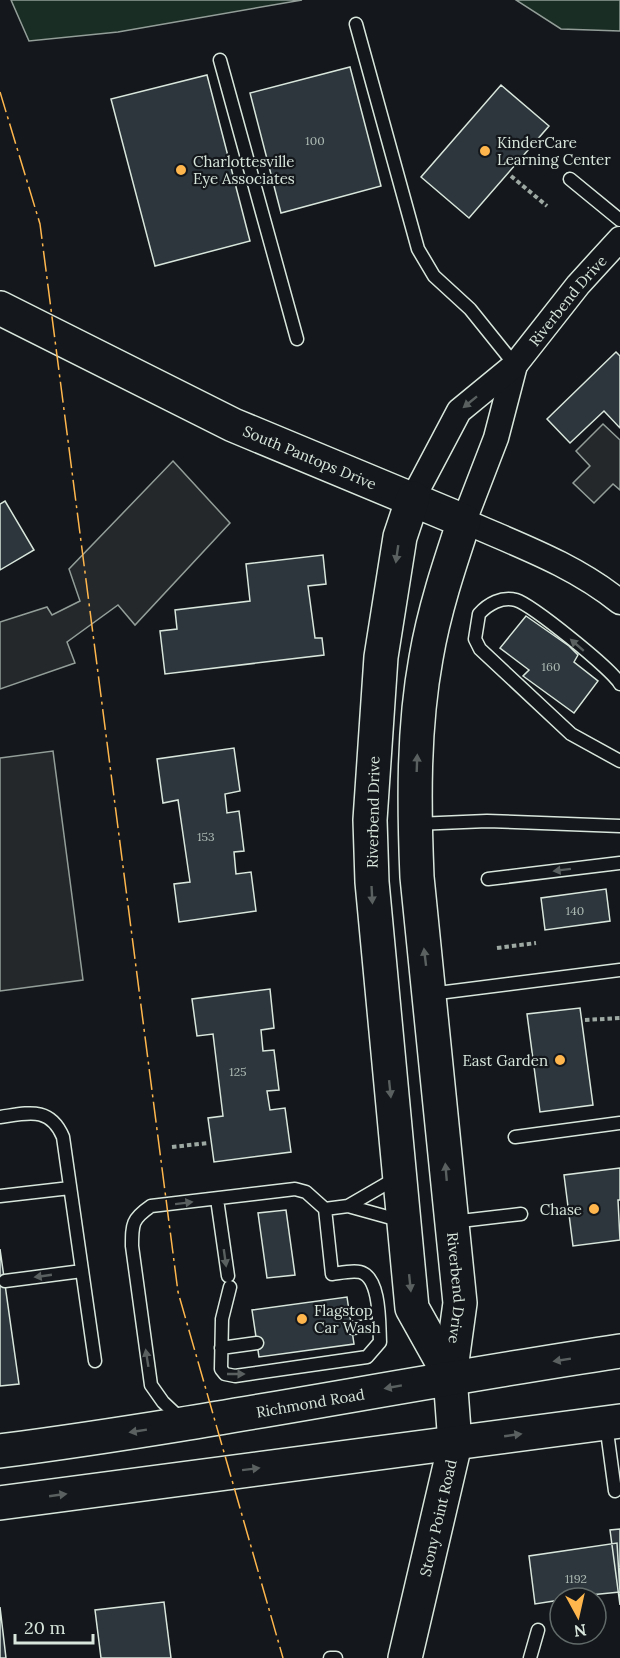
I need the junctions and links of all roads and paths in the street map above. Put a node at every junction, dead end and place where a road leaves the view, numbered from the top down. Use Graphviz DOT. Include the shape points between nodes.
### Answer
graph roads {
  1 [pos="356,24"];
  2 [pos="220,60"];
  3 [pos="511,176"];
  4 [pos="570,178"];
  5 [pos="547,206"];
  6 [pos="620,220"];
  7 [pos="620,238"];
  8 [pos="0,308"];
  9 [pos="297,339"];
  10 [pos="516,365"];
  11 [pos="413,498"];
  12 [pos="464,521"];
  13 [pos="620,602"];
  14 [pos="620,684"];
  15 [pos="620,761"];
  16 [pos="415,824"];
  17 [pos="620,826"];
  18 [pos="620,863"];
  19 [pos="488,879"];
  20 [pos="536,943"];
  21 [pos="497,948"];
  22 [pos="620,969"];
  23 [pos="429,994"];
  24 [pos="620,1018"];
  25 [pos="585,1020"];
  26 [pos="0,1117"];
  27 [pos="620,1123"];
  28 [pos="515,1137"];
  29 [pos="208,1143"];
  30 [pos="172,1147"];
  31 [pos="399,1176"];
  32 [pos="70,1188"];
  33 [pos="0,1196"];
  34 [pos="217,1199"];
  35 [pos="348,1206"];
  36 [pos="326,1209"];
  37 [pos="521,1214"];
  38 [pos="404,1221"];
  39 [pos="450,1222"];
  40 [pos="82,1271"];
  41 [pos="4,1281"];
  42 [pos="379,1325"];
  43 [pos="352,1328"];
  44 [pos="257,1343"];
  45 [pos="221,1348"];
  46 [pos="620,1351"];
  47 [pos="95,1361"];
  48 [pos="450,1376"];
  49 [pos="613,1422"];
  50 [pos="186,1424"];
  51 [pos="455,1444"];
  52 [pos="0,1451"];
  53 [pos="615,1491"];
  54 [pos="0,1503"];
  55 [pos="538,1630"];
  56 [pos="330,1658"];
  57 [pos="336,1658"];
  58 [pos="405,1658"];
  59 [pos="530,1658"];
  1 -- 10 [label="lane" via="418,249 434,276 471,309"];
  2 -- 9 [label="lane"];
  3 -- 5 [label="path"];
  4 -- 6 [label="lane"];
  7 -- 10 [label="street, Riverbend Drive"];
  8 -- 11 [label="main road, South Pantops Drive" via="233,425"];
  10 -- 11 [label="street, Riverbend Drive, one-way" via="459,411"];
  10 -- 12 [label="street, Riverbend Drive" via="496,438"];
  11 -- 12 [label="main road, South Pantops Drive"];
  11 -- 31 [label="main road, Riverbend Drive, one-way" via="400,537 381,657 370,820 374,928"];
  12 -- 13 [label="street, South Pantops Drive" via="557,560"];
  16 -- 12 [label="main road, Riverbend Drive, one-way" via="417,739 426,659 442,583"];
  14 -- 15 [label="lane, one-way" via="544,617 515,600 494,602 479,614 475,639 480,650 571,734"];
  16 -- 17 [label="lane" via="487,821"];
  23 -- 16 [label="main road, Riverbend Drive, one-way"];
  18 -- 19 [label="lane, one-way"];
  20 -- 21 [label="path"];
  22 -- 23 [label="lane"];
  39 -- 23 [label="main road, Riverbend Drive, one-way"];
  24 -- 25 [label="path"];
  26 -- 32 [label="lane" via="42,1114 56,1122 63,1137"];
  27 -- 28 [label="lane"];
  29 -- 30 [label="path"];
  31 -- 35 [label="lane"];
  31 -- 38 [label="main road, Riverbend Drive"];
  32 -- 33 [label="lane"];
  32 -- 40 [label="lane"];
  34 -- 36 [label="lane" via="295,1189 306,1192"];
  34 -- 45 [label="lane, one-way" via="229,1282"];
  50 -- 34 [label="lane, one-way" via="151,1385 132,1227 137,1215 151,1206"];
  35 -- 36 [label="lane"];
  35 -- 38 [label="lane"];
  36 -- 42 [label="lane" via="332,1274 360,1272 370,1277 375,1287"];
  37 -- 39 [label="lane"];
  38 -- 48 [label="main road, Riverbend Drive, one-way" via="412,1308"];
  39 -- 48 [label="main road, Riverbend Drive" via="460,1303"];
  40 -- 41 [label="lane, one-way"];
  40 -- 47 [label="lane"];
  42 -- 43 [label="lane"];
  45 -- 42 [label="lane, one-way" via="221,1369 235,1376 367,1357 380,1342"];
  44 -- 45 [label="lane"];
  46 -- 48 [label="main road, Richmond Road, one-way"];
  48 -- 50 [label="main road, Richmond Road, one-way"];
  48 -- 51 [label="main road, Stony Point Road"];
  51 -- 49 [label="main road, one-way"];
  49 -- 53 [label="lane"];
  50 -- 52 [label="main road, Richmond Road, one-way"];
  54 -- 51 [label="main road, one-way"];
  51 -- 58 [label="main road, Stony Point Road"];
  55 -- 59 [label="lane"];
  56 -- 57 [label="lane"];
}
